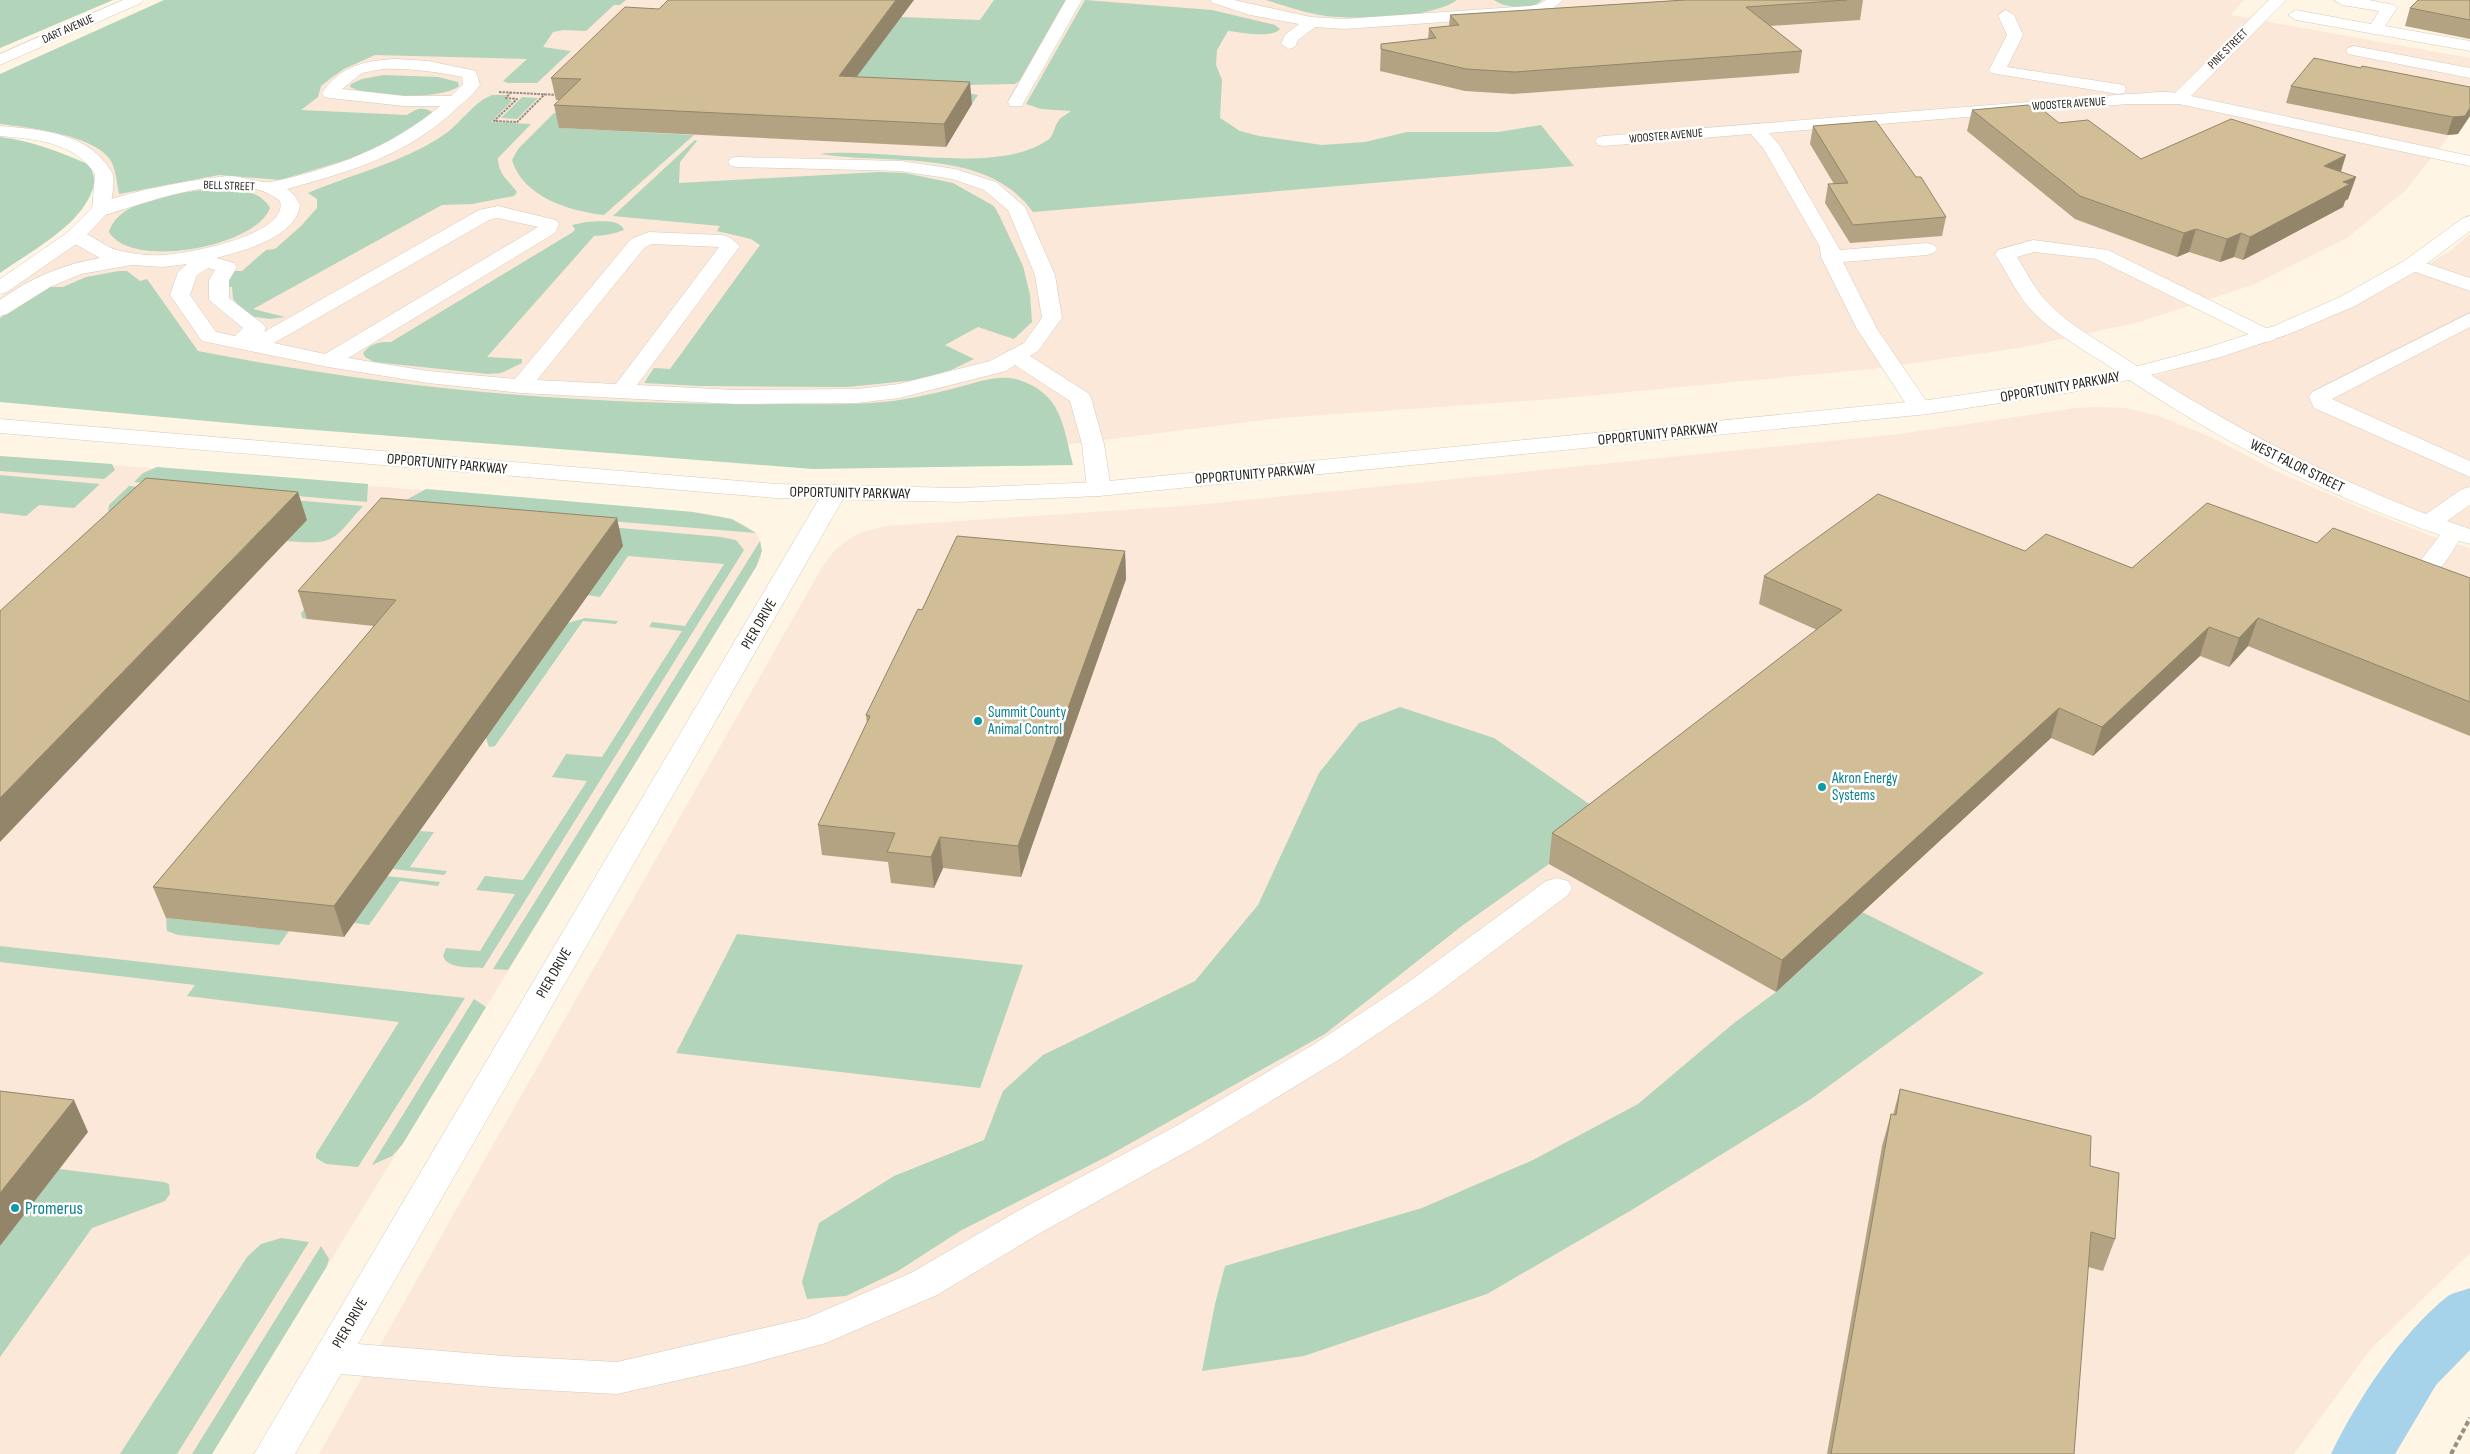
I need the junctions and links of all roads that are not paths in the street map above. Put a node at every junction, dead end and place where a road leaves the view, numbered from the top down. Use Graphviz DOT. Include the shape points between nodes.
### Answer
graph roads {
  1 [pos="136,0"];
  2 [pos="1074,0"];
  3 [pos="1218,0"];
  4 [pos="1251,0"];
  5 [pos="1481,0"];
  6 [pos="1555,0"];
  7 [pos="2278,0"];
  8 [pos="2342,0"];
  9 [pos="1269,12"];
  10 [pos="2006,14"];
  11 [pos="2296,15"];
  12 [pos="1464,16"];
  13 [pos="1311,22"];
  14 [pos="2375,29"];
  15 [pos="1289,44"];
  16 [pos="2470,46"];
  17 [pos="2354,51"];
  18 [pos="0,60"];
  19 [pos="2470,73"];
  20 [pos="2179,99"];
  21 [pos="455,101"];
  22 [pos="1016,102"];
  23 [pos="1756,129"];
  24 [pos="0,132"];
  25 [pos="1604,141"];
  26 [pos="2470,161"];
  27 [pos="737,162"];
  28 [pos="269,188"];
  29 [pos="101,210"];
  30 [pos="2470,222"];
  31 [pos="75,236"];
  32 [pos="1927,248"];
  33 [pos="1831,256"];
  34 [pos="204,258"];
  35 [pos="151,261"];
  36 [pos="2414,265"];
  37 [pos="2470,285"];
  38 [pos="0,288"];
  39 [pos="0,310"];
  40 [pos="2470,319"];
  41 [pos="2267,336"];
  42 [pos="246,344"];
  43 [pos="1015,356"];
  44 [pos="328,361"];
  45 [pos="2134,374"];
  46 [pos="521,386"];
  47 [pos="621,392"];
  48 [pos="1920,408"];
  49 [pos="0,426"];
  50 [pos="2470,470"];
  51 [pos="1099,489"];
  52 [pos="835,492"];
  53 [pos="2470,494"];
  54 [pos="2428,524"];
  55 [pos="2462,535"];
  56 [pos="2427,568"];
  57 [pos="1557,888"];
  58 [pos="330,1357"];
  59 [pos="274,1454"];
  1 -- 18 [label="main road, DART AVENUE"];
  2 -- 22 [label="main road"];
  3 -- 9 [label="main road"];
  4 -- 9 [label="main road" via="1262,4"];
  5 -- 12 [label="main road"];
  6 -- 12 [label="main road" via="1544,8 1530,11"];
  7 -- 20 [label="main road, PINE STREET"];
  8 -- 14 [label="main road" via="2389,8"];
  9 -- 13 [label="main road"];
  10 -- 20 [label="main road" via="2015,35 1997,70"];
  11 -- 14 [label="main road"];
  12 -- 13 [label="main road" via="1344,24"];
  13 -- 15 [label="main road" via="1291,38"];
  14 -- 16 [label="main road"];
  17 -- 19 [label="main road"];
  20 -- 23 [label="main road, WOOSTER AVENUE" via="2128,99"];
  20 -- 26 [label="main road, WOOSTER AVENUE"];
  21 -- 21 [label="main road" via="472,85 470,74 435,67 378,65 363,68 339,82 330,93 404,101"];
  21 -- 28 [label="main road" via="428,125 397,145 324,173"];
  23 -- 25 [label="main road, WOOSTER AVENUE"];
  23 -- 33 [label="main road" via="1771,146 1830,247"];
  24 -- 29 [label="main road" via="54,139 91,156 104,174"];
  27 -- 43 [label="main road" via="901,166 955,174 990,186 1016,207 1045,276 1052,318 1031,347"];
  28 -- 29 [label="main road, BELL STREET" via="201,184 139,197"];
  28 -- 34 [label="main road, BELL STREET" via="282,193 290,201 290,210 284,219 249,242"];
  29 -- 31 [label="main road, BELL STREET"];
  30 -- 36 [label="main road, OPPORTUNITY PARKWAY"];
  31 -- 35 [label="main road, BELL STREET" via="101,253"];
  31 -- 38 [label="main road, BELL STREET"];
  32 -- 33 [label="main road"];
  33 -- 48 [label="main road" via="1867,329"];
  34 -- 35 [label="main road, BELL STREET"];
  34 -- 42 [label="main road" via="227,267 219,280 219,300 256,328"];
  34 -- 42 [label="main road" via="188,272 180,295 209,337"];
  35 -- 39 [label="main road, BELL STREET" via="110,262 78,268 45,281"];
  36 -- 37 [label="main road"];
  36 -- 41 [label="main road, OPPORTUNITY PARKWAY" via="2361,296"];
  40 -- 50 [label="main road" via="2320,397 2322,403"];
  41 -- 45 [label="main road, OPPORTUNITY PARKWAY"];
  41 -- 45 [label="main road, WEST FALOR STREET" via="2101,254 2033,246 2005,254 2041,308"];
  42 -- 44 [label="main road"];
  42 -- 44 [label="main road" via="486,214 498,212 549,224 548,229"];
  43 -- 47 [label="main road" via="998,366 899,391 857,396 735,397"];
  43 -- 51 [label="main road" via="1080,398 1093,444"];
  44 -- 46 [label="main road" via="428,377"];
  45 -- 48 [label="main road, OPPORTUNITY PARKWAY" via="2026,394"];
  45 -- 54 [label="main road, WEST FALOR STREET" via="2288,463"];
  46 -- 47 [label="main road"];
  46 -- 47 [label="main road" via="638,242 649,238 722,241 730,246"];
  48 -- 51 [label="main road, OPPORTUNITY PARKWAY"];
  49 -- 52 [label="main road, OPPORTUNITY PARKWAY" via="776,491"];
  51 -- 52 [label="main road, OPPORTUNITY PARKWAY" via="959,495"];
  52 -- 58 [label="main road, PIER DRIVE"];
  53 -- 54 [label="main road"];
  54 -- 55 [label="main road, WEST FALOR STREET"];
  55 -- 56 [label="main road"];
  57 -- 58 [label="main road" via="1413,994 1328,1051 1190,1134 924,1284 813,1332 617,1378"];
  58 -- 59 [label="main road, PIER DRIVE"];
}
